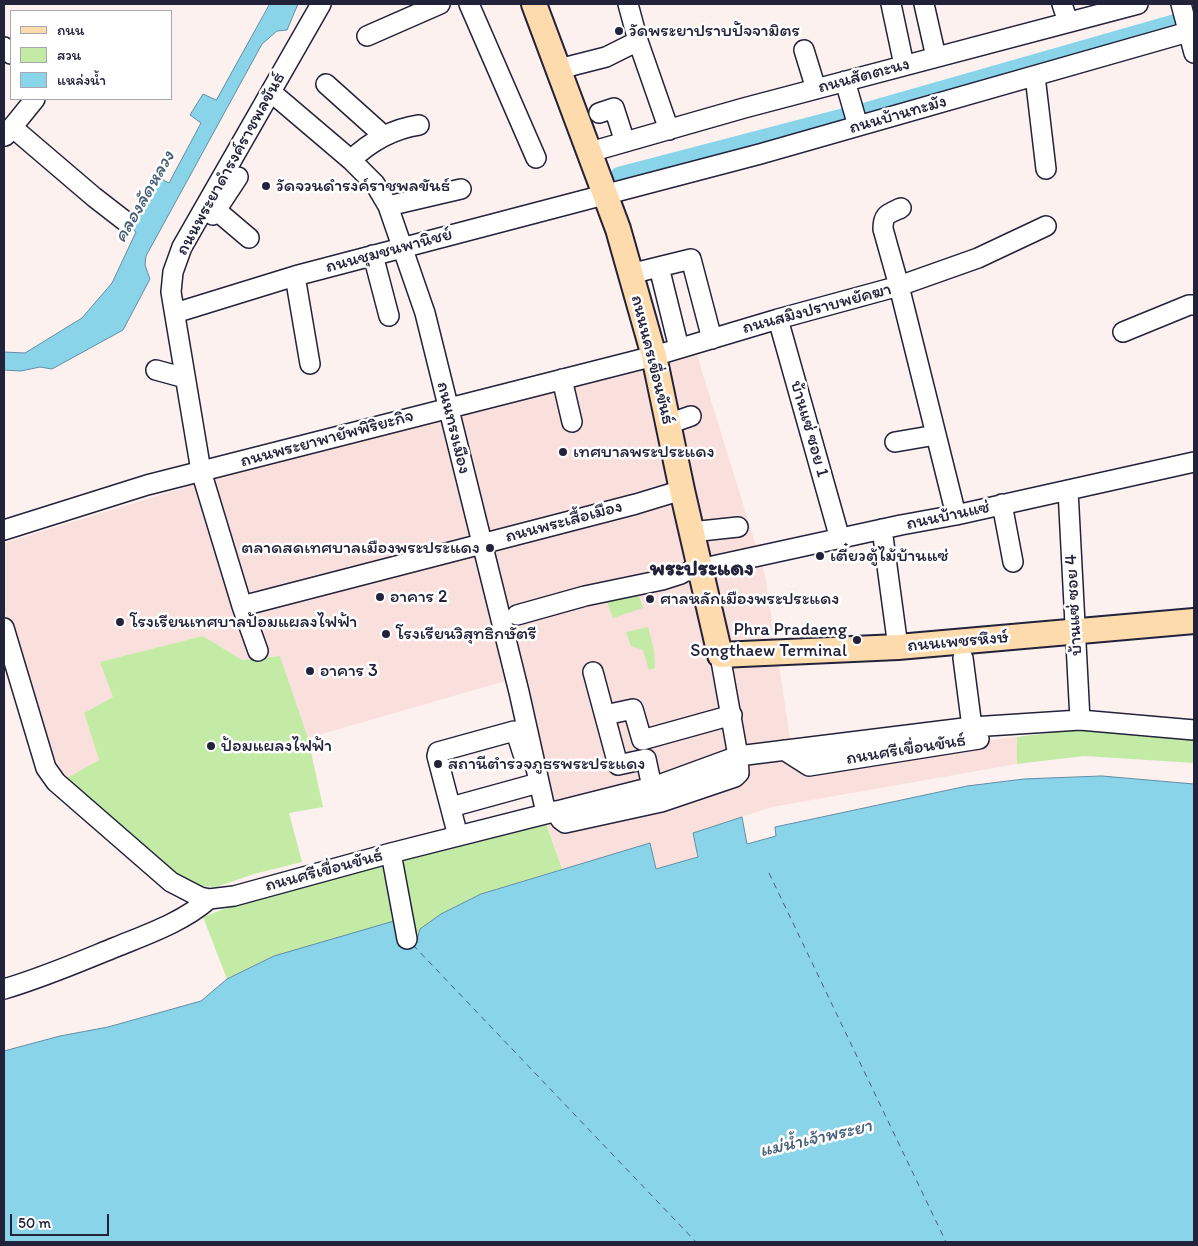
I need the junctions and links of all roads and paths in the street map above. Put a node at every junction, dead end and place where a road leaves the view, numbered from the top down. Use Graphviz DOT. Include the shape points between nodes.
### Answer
graph roads {
  1 [pos="321,4"];
  2 [pos="440,4"];
  3 [pos="469,4"];
  4 [pos="534,4"];
  5 [pos="628,4"];
  6 [pos="891,4"];
  7 [pos="924,4"];
  8 [pos="1062,4"];
  9 [pos="1138,4"];
  10 [pos="1181,4"];
  11 [pos="1068,22"];
  12 [pos="1188,32"];
  13 [pos="367,36"];
  14 [pos="638,41"];
  15 [pos="804,50"];
  16 [pos="1194,53"];
  17 [pos="936,57"];
  18 [pos="904,65"];
  19 [pos="559,69"];
  20 [pos="1035,76"];
  21 [pos="845,81"];
  22 [pos="326,84"];
  23 [pos="816,89"];
  24 [pos="270,92"];
  25 [pos="34,100"];
  26 [pos="599,113"];
  27 [pos="856,116"];
  28 [pos="419,125"];
  29 [pos="669,130"];
  30 [pos="8,132"];
  31 [pos="384,136"];
  32 [pos="625,142"];
  33 [pos="590,152"];
  34 [pos="536,158"];
  35 [pos="351,160"];
  36 [pos="1046,169"];
  37 [pos="238,177"];
  38 [pos="461,190"];
  39 [pos="606,195"];
  40 [pos="388,206"];
  41 [pos="901,208"];
  42 [pos="216,210"];
  43 [pos="125,220"];
  44 [pos="1046,226"];
  45 [pos="249,238"];
  46 [pos="402,248"];
  47 [pos="373,255"];
  48 [pos="660,267"];
  49 [pos="174,272"];
  50 [pos="630,274"];
  51 [pos="295,276"];
  52 [pos="900,286"];
  53 [pos="1194,305"];
  54 [pos="175,313"];
  55 [pos="389,316"];
  56 [pos="778,319"];
  57 [pos="1123,332"];
  58 [pos="712,339"];
  59 [pos="679,348"];
  60 [pos="654,356"];
  61 [pos="310,364"];
  62 [pos="156,370"];
  63 [pos="185,378"];
  64 [pos="562,379"];
  65 [pos="448,407"];
  66 [pos="691,416"];
  67 [pos="572,422"];
  68 [pos="668,424"];
  69 [pos="936,434"];
  70 [pos="895,442"];
  71 [pos="1194,462"];
  72 [pos="201,471"];
  73 [pos="682,490"];
  74 [pos="1068,490"];
  75 [pos="1002,504"];
  76 [pos="956,515"];
  77 [pos="738,527"];
  78 [pos="882,529"];
  79 [pos="4,530"];
  80 [pos="691,532"];
  81 [pos="840,538"];
  82 [pos="482,544"];
  83 [pos="1013,562"];
  84 [pos="691,571"];
  85 [pos="242,606"];
  86 [pos="517,615"];
  87 [pos="1194,621"];
  88 [pos="1075,631"];
  89 [pos="4,632"];
  90 [pos="898,647"];
  91 [pos="258,651"];
  92 [pos="720,655"];
  93 [pos="963,658"];
  94 [pos="593,672"];
  95 [pos="605,715"];
  96 [pos="732,715"];
  97 [pos="1080,720"];
  98 [pos="1030,724"];
  99 [pos="972,727"];
  100 [pos="1194,730"];
  101 [pos="642,740"];
  102 [pos="892,745"];
  103 [pos="738,756"];
  104 [pos="646,759"];
  105 [pos="531,785"];
  106 [pos="652,787"];
  107 [pos="450,807"];
  108 [pos="546,813"];
  109 [pos="458,836"];
  110 [pos="391,853"];
  111 [pos="209,899"];
  112 [pos="407,939"];
  113 [pos="4,989"];
  1 -- 24 [label="street, ถนนพระยาดำรงค์ราชพลขันธ์"];
  2 -- 13 [label="street"];
  3 -- 34 [label="street"];
  4 -- 19 [label="main road, ถนนนครเขื่อนขันธ์"];
  5 -- 14 [label="street"];
  6 -- 18 [label="street"];
  7 -- 17 [label="street"];
  8 -- 11 [label="street"];
  9 -- 11 [label="street, ถนนสัตตะนง"];
  10 -- 12 [label="street"];
  11 -- 17 [label="street, ถนนสัตตะนง"];
  12 -- 16 [label="street"];
  12 -- 20 [label="street, ถนนบ้านทะมัง"];
  14 -- 19 [label="street" via="606,57"];
  14 -- 29 [label="street"];
  15 -- 23 [label="street"];
  17 -- 18 [label="street, ถนนสัตตะนง"];
  18 -- 21 [label="street, ถนนสัตตะนง"];
  19 -- 33 [label="main road, ถนนนครเขื่อนขันธ์"];
  20 -- 27 [label="street, ถนนบ้านทะมัง"];
  20 -- 36 [label="street"];
  21 -- 23 [label="street, ถนนสัตตะนง"];
  21 -- 27 [label="street"];
  22 -- 31 [label="street"];
  23 -- 29 [label="street, ถนนสัตตะนง"];
  24 -- 35 [label="street, ถนนทรงเมือง"];
  24 -- 49 [label="street, ถนนพระยาดำรงค์ราชพลขันธ์" via="182,247"];
  25 -- 30 [label="street"];
  26 -- 32 [label="street" via="614,108"];
  27 -- 39 [label="street, ถนนบ้านทะมัง"];
  28 -- 31 [label="street"];
  29 -- 32 [label="street, ถนนสัตตะนง"];
  30 -- 43 [label="street"];
  31 -- 35 [label="street"];
  32 -- 33 [label="street, ถนนสัตตะนง"];
  33 -- 39 [label="main road, ถนนนครเขื่อนขันธ์"];
  35 -- 40 [label="street, ถนนทรงเมือง" via="375,184"];
  37 -- 42 [label="street"];
  38 -- 40 [label="street"];
  39 -- 46 [label="street, ถนนชุมชนพานิชย์"];
  39 -- 50 [label="main road, ถนนนครเขื่อนขันธ์"];
  40 -- 46 [label="street, ถนนทรงเมือง"];
  41 -- 52 [label="street" via="887,214 883,220"];
  42 -- 45 [label="street"];
  42 -- 49 [label="street"];
  44 -- 52 [label="street" via="978,258"];
  46 -- 47 [label="street, ถนนชุมชนพานิชย์"];
  46 -- 65 [label="street, ถนนทรงเมือง" via="425,313"];
  47 -- 51 [label="street, ถนนชุมชนพานิชย์"];
  47 -- 55 [label="street"];
  48 -- 50 [label="street"];
  48 -- 58 [label="street" via="690,260"];
  48 -- 59 [label="street"];
  49 -- 54 [label="street, ถนนพระยาดำรงค์ราชพลขันธ์" via="171,292"];
  50 -- 60 [label="main road, ถนนนครเขื่อนขันธ์"];
  51 -- 54 [label="street, ถนนชุมชนพานิชย์"];
  51 -- 61 [label="street"];
  52 -- 56 [label="street, ถนนสมิงปราบพยัคฆา"];
  52 -- 69 [label="street, ถนนสมิงปราบพยัคฆา"];
  53 -- 57 [label="street"];
  54 -- 63 [label="street, ถนนพระยาดำรงค์ราชพลขันธ์"];
  56 -- 58 [label="street, ถนนสมิงปราบพยัคฆา"];
  56 -- 81 [label="street, บ้านแซ่ ซอย 1"];
  58 -- 59 [label="street, ถนนสมิงปราบพยัคฆา"];
  59 -- 60 [label="street, ถนนสมิงปราบพยัคฆา"];
  60 -- 64 [label="street, ถนนพระยาพายัพพิริยะกิจ"];
  60 -- 68 [label="main road, ถนนนครเขื่อนขันธ์"];
  62 -- 63 [label="street"];
  63 -- 72 [label="street, ถนนพระยาดำรงค์ราชพลขันธ์"];
  64 -- 65 [label="street, ถนนพระยาพายัพพิริยะกิจ"];
  64 -- 67 [label="street"];
  65 -- 72 [label="street, ถนนพระยาพายัพพิริยะกิจ"];
  65 -- 82 [label="street, ถนนทรงเมือง"];
  66 -- 68 [label="street"];
  68 -- 73 [label="main road, ถนนนครเขื่อนขันธ์"];
  69 -- 70 [label="street"];
  69 -- 76 [label="street, ถนนสมิงปราบพยัคฆา"];
  71 -- 74 [label="street, ถนนบ้านแซ่"];
  72 -- 79 [label="street, ถนนพระยาพายัพพิริยะกิจ"];
  72 -- 85 [label="street, ถนนพระยาดำรงค์ราชพลขันธ์"];
  73 -- 80 [label="main road, ถนนนครเขื่อนขันธ์"];
  73 -- 82 [label="street, ถนนพระเสื้อเมือง"];
  74 -- 75 [label="street, ถนนบ้านแซ่"];
  74 -- 88 [label="street, บ้านแซ่ ซอย 4"];
  75 -- 76 [label="street, ถนนบ้านแซ่"];
  75 -- 83 [label="street"];
  76 -- 78 [label="street, ถนนบ้านแซ่"];
  77 -- 80 [label="street"];
  78 -- 81 [label="street, ถนนบ้านแซ่"];
  78 -- 90 [label="street"];
  80 -- 84 [label="main road, ถนนนครเขื่อนขันธ์"];
  81 -- 84 [label="street, ถนนบ้านแซ่"];
  82 -- 85 [label="street, ถนนพระเสื้อเมือง"];
  82 -- 108 [label="street, ถนนทรงเมือง"];
  84 -- 86 [label="street, ถนนบ้านแซ่"];
  84 -- 92 [label="main road, ถนนนครเขื่อนขันธ์"];
  85 -- 91 [label="street, ถนนพระยาดำรงค์ราชพลขันธ์"];
  87 -- 88 [label="main road, ถนนเพชรหึงษ์"];
  88 -- 90 [label="main road, ถนนเพชรหึงษ์"];
  88 -- 97 [label="street, บ้านแซ่ ซอย 4"];
  89 -- 111 [label="street, ถนนศรีเขื่อนขันธ์" via="46,768 56,782 171,882"];
  90 -- 92 [label="main road, ถนนเพชรหึงษ์"];
  92 -- 96 [label="street, ถนนนครเขื่อนขันธ์"];
  93 -- 99 [label="street"];
  94 -- 95 [label="street"];
  95 -- 101 [label="street" via="633,709"];
  95 -- 104 [label="street" via="618,765"];
  96 -- 101 [label="street"];
  96 -- 103 [label="street, ถนนนครเขื่อนขันธ์"];
  97 -- 98 [label="street, ถนนศรีเขื่อนขันธ์"];
  97 -- 100 [label="street, ถนนศรีเขื่อนขันธ์"];
  98 -- 99 [label="street, ถนนศรีเขื่อนขันธ์"];
  98 -- 102 [label="street, ถนนศรีเขื่อนขันธ์" via="996,737"];
  99 -- 102 [label="street, ถนนศรีเขื่อนขันธ์"];
  101 -- 104 [label="street"];
  102 -- 103 [label="street, ถนนศรีเขื่อนขันธ์" via="809,766 784,750"];
  103 -- 106 [label="street, ถนนศรีเขื่อนขันธ์"];
  103 -- 108 [label="street" via="739,772 735,778 661,802 565,823"];
  104 -- 106 [label="street"];
  105 -- 107 [label="street"];
  105 -- 107 [label="street" via="514,731 440,750 437,756"];
  105 -- 108 [label="street"];
  106 -- 108 [label="street, ถนนศรีเขื่อนขันธ์"];
  107 -- 109 [label="street"];
  108 -- 109 [label="street, ถนนศรีเขื่อนขันธ์"];
  109 -- 110 [label="street, ถนนศรีเขื่อนขันธ์"];
  110 -- 111 [label="street, ถนนศรีเขื่อนขันธ์" via="234,896"];
  110 -- 112 [label="street"];
  111 -- 113 [label="street" via="192,913 173,922 56,972"];
}
